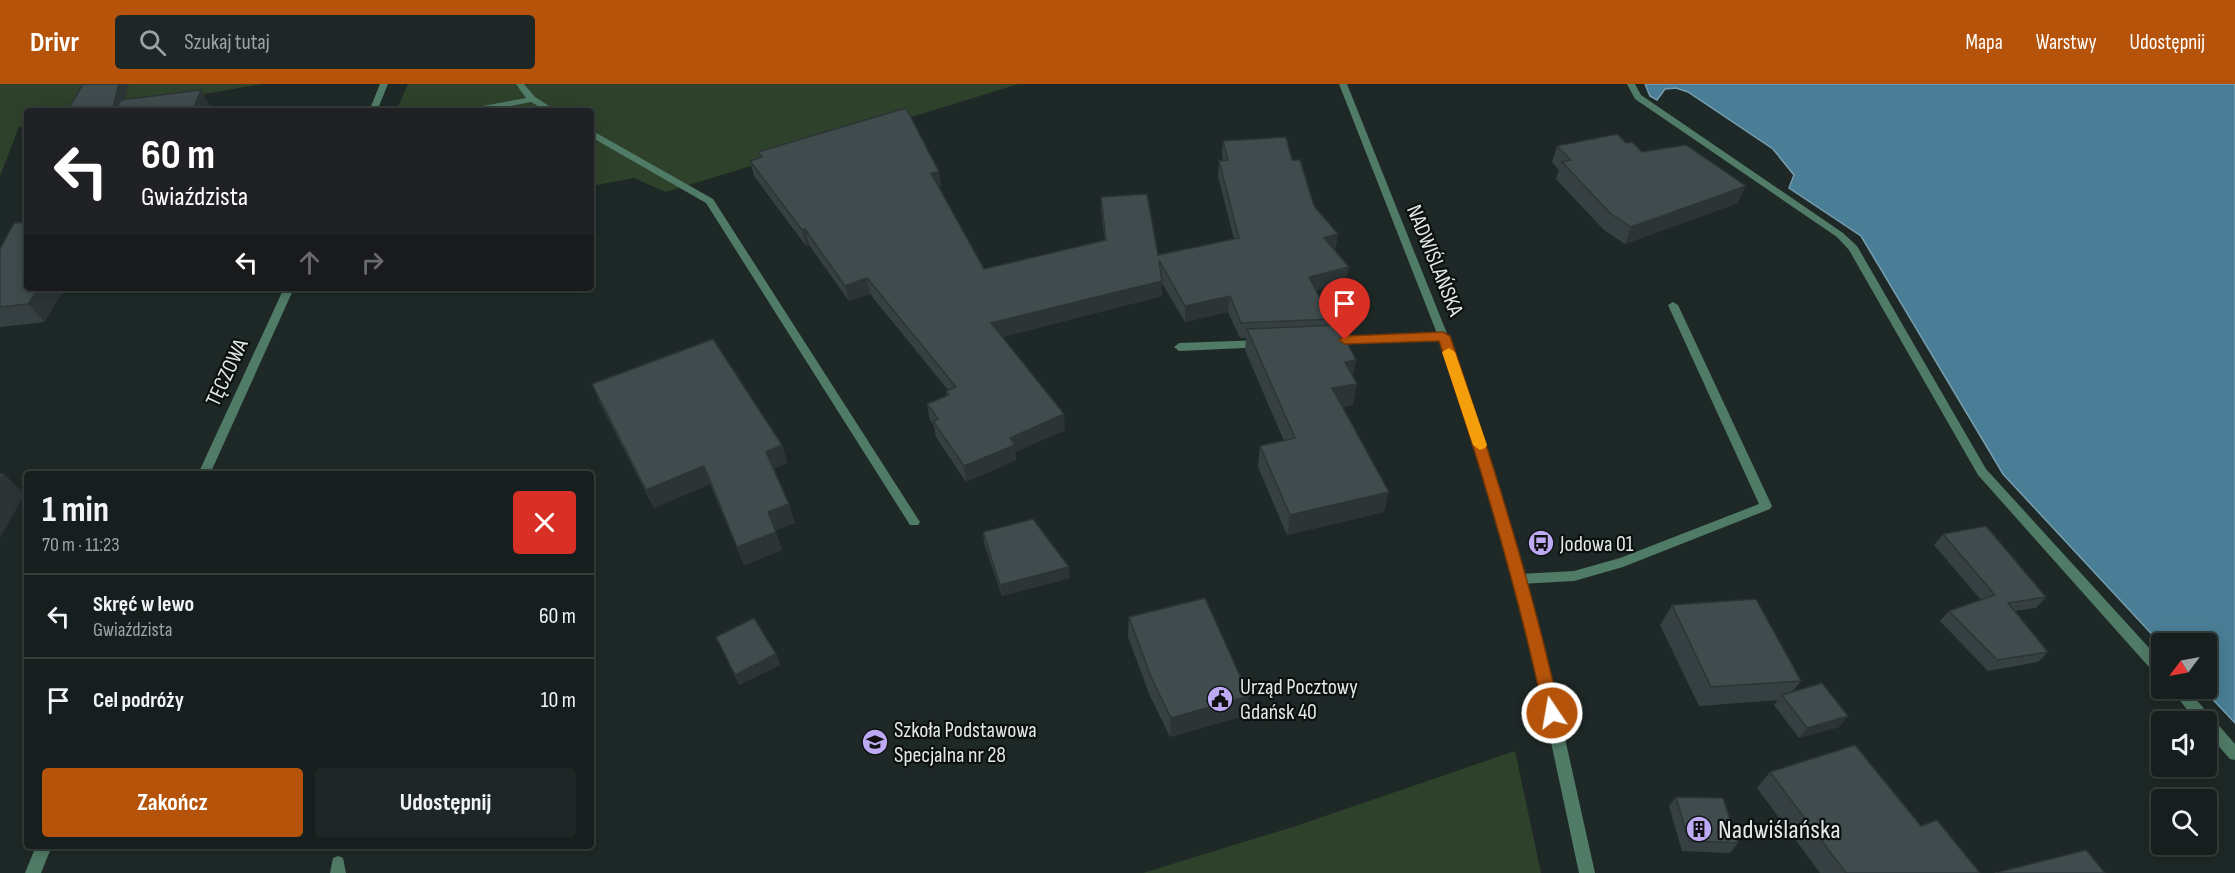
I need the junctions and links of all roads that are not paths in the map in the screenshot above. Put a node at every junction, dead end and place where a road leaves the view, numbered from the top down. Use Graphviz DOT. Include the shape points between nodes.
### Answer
graph roads {
  1 [pos="384,84"];
  2 [pos="520,84"];
  3 [pos="1343,84"];
  4 [pos="1631,84"];
  5 [pos="532,99"];
  6 [pos="374,108"];
  7 [pos="487,108"];
  8 [pos="548,108"];
  9 [pos="594,135"];
  10 [pos="288,291"];
  11 [pos="1673,305"];
  12 [pos="1443,336"];
  13 [pos="1321,341"];
  14 [pos="1274,343"];
  15 [pos="1179,347"];
  16 [pos="205,471"];
  17 [pos="914,522"];
  18 [pos="1520,579"];
  19 [pos="2151,660"];
  20 [pos="2186,699"];
  21 [pos="2197,711"];
  22 [pos="2217,734"];
  23 [pos="2235,754"];
  24 [pos="43,849"];
  25 [pos="33,873"];
  26 [pos="1587,873"];
  1 -- 6 [label="street"];
  2 -- 5 [label="street"];
  3 -- 12 [label="street, NADWIŚLAŃSKA"];
  4 -- 19 [label="street" via="1638,97 1840,235 1853,248 1982,472"];
  5 -- 7 [label="street"];
  5 -- 8 [label="street"];
  9 -- 17 [label="street" via="710,201"];
  10 -- 16 [label="street, TĘCZOWA"];
  11 -- 18 [label="street" via="1766,507 1623,562 1574,576"];
  12 -- 13 [label="street"];
  12 -- 18 [label="street, NADWIŚLAŃSKA"];
  14 -- 15 [label="street"];
  18 -- 26 [label="street, NADWIŚLAŃSKA"];
  20 -- 21 [label="street"];
  22 -- 23 [label="street"];
  24 -- 25 [label="street"];
}
